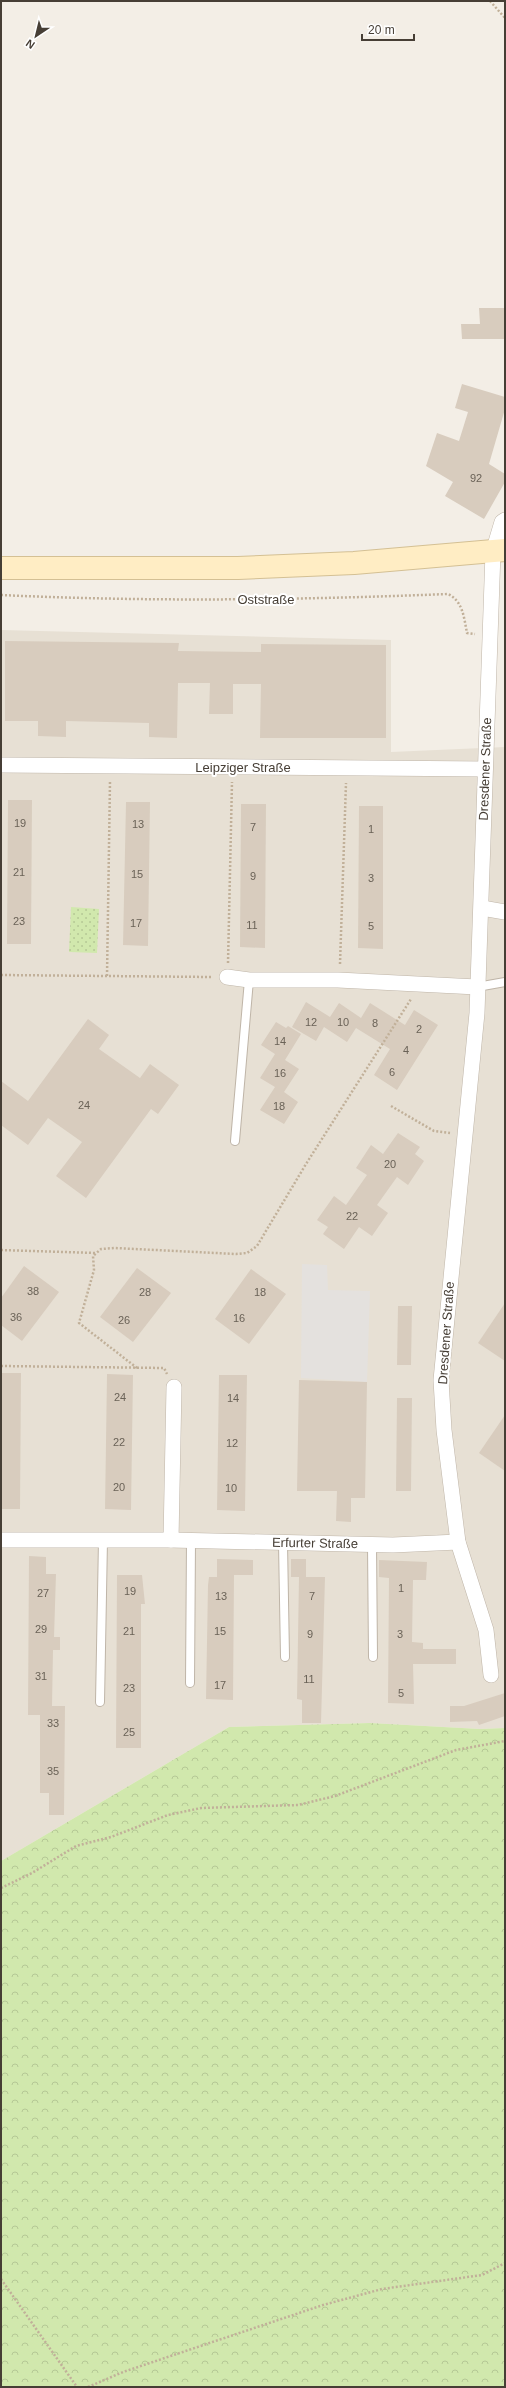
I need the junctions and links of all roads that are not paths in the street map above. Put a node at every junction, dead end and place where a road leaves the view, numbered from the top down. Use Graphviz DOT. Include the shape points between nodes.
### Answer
graph roads {
  1 [pos="505,520"];
  2 [pos="499,551"];
  3 [pos="1,568"];
  4 [pos="1,765"];
  5 [pos="485,769"];
  6 [pos="482,908"];
  7 [pos="505,912"];
  8 [pos="227,977"];
  9 [pos="249,980"];
  10 [pos="505,982"];
  11 [pos="477,987"];
  12 [pos="235,1140"];
  13 [pos="174,1387"];
  14 [pos="1,1540"];
  15 [pos="103,1540"];
  16 [pos="171,1540"];
  17 [pos="191,1541"];
  18 [pos="458,1542"];
  19 [pos="283,1543"];
  20 [pos="372,1545"];
  21 [pos="285,1657"];
  22 [pos="373,1657"];
  23 [pos="491,1675"];
  24 [pos="190,1683"];
  25 [pos="100,1702"];
  1 -- 2 [label="street, Dresdener Straße" via="502,522"];
  2 -- 3 [label="main road" via="354,563 238,568"];
  2 -- 5 [label="street, Dresdener Straße" via="491,636"];
  4 -- 5 [label="street, Leipziger Straße"];
  5 -- 6 [label="street, Dresdener Straße"];
  6 -- 7 [label="street"];
  6 -- 11 [label="street, Dresdener Straße"];
  8 -- 9 [label="street"];
  9 -- 11 [label="street" via="338,980"];
  9 -- 12 [label="lane"];
  10 -- 11 [label="lane"];
  11 -- 18 [label="street, Dresdener Straße" via="477,1013 441,1380 444,1430"];
  13 -- 16 [label="street"];
  14 -- 15 [label="street, Erfurter Straße"];
  15 -- 16 [label="street, Erfurter Straße"];
  15 -- 25 [label="lane"];
  16 -- 17 [label="street, Erfurter Straße"];
  17 -- 19 [label="street, Erfurter Straße"];
  17 -- 24 [label="lane"];
  18 -- 20 [label="street, Erfurter Straße"];
  18 -- 23 [label="street, Dresdener Straße" via="486,1630"];
  19 -- 20 [label="street, Erfurter Straße"];
  19 -- 21 [label="lane"];
  20 -- 22 [label="lane"];
}
